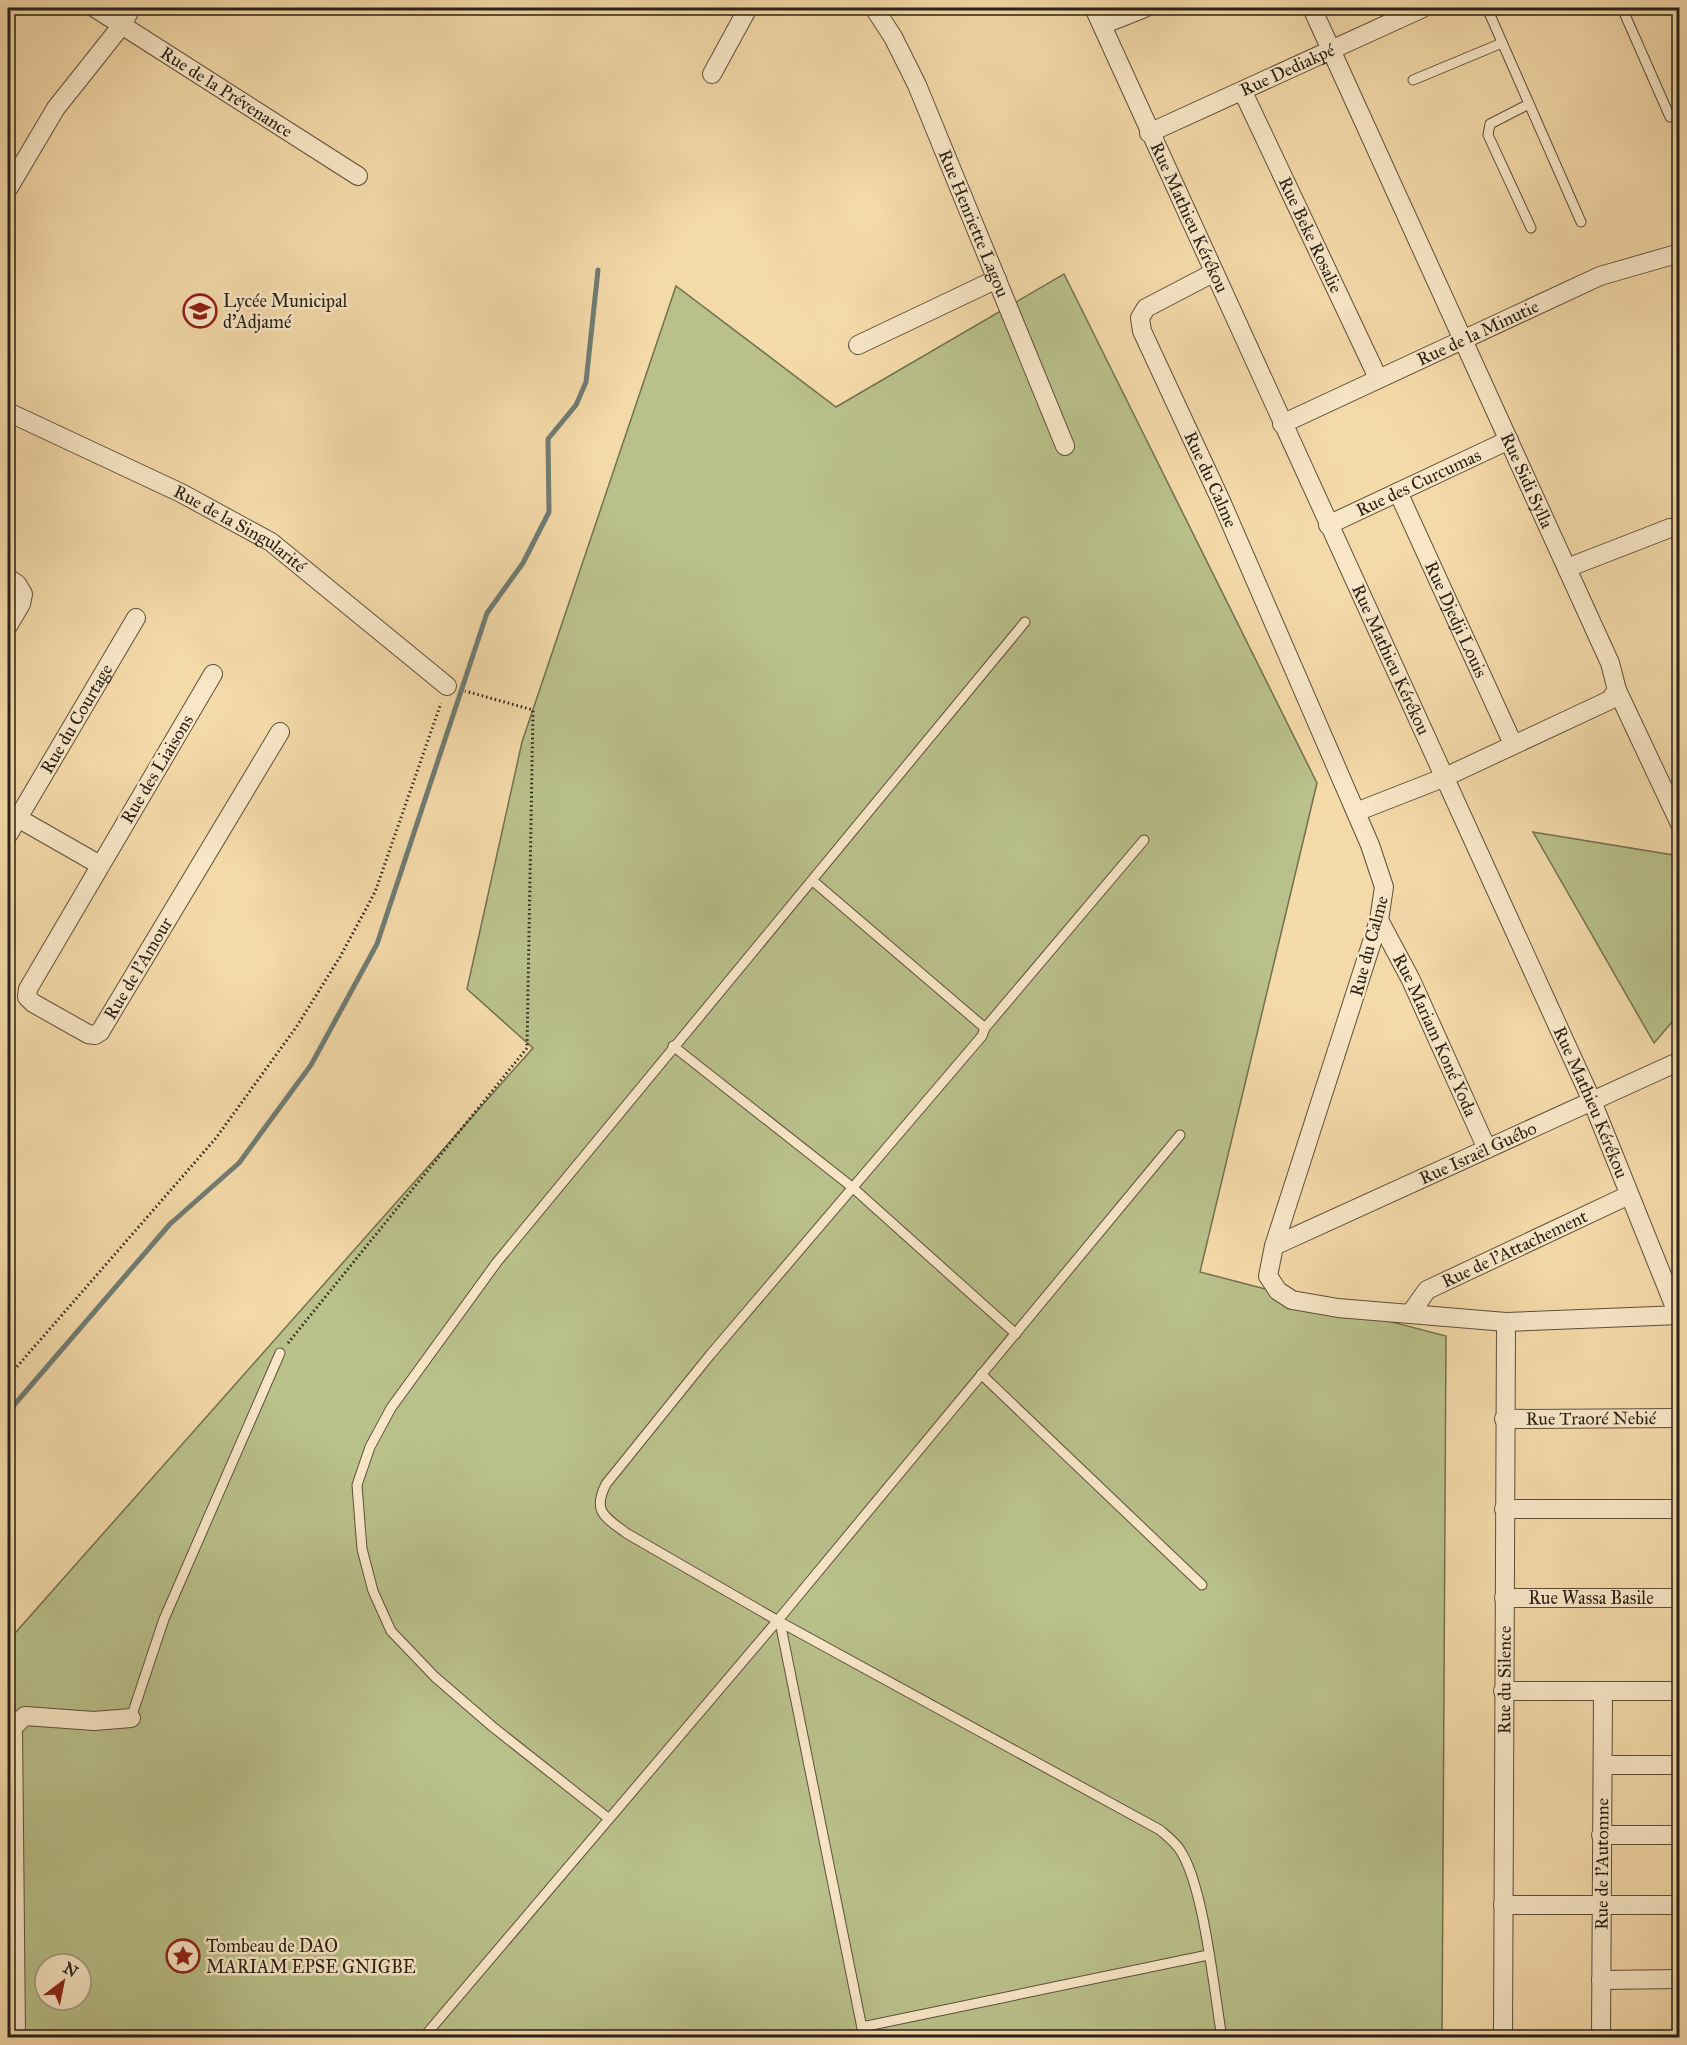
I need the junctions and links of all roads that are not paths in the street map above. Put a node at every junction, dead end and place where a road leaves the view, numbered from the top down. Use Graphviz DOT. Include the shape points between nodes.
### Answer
graph roads {
  1 [pos="95,8"];
  2 [pos="131,8"];
  3 [pos="748,8"];
  4 [pos="874,8"];
  5 [pos="1094,8"];
  6 [pos="1145,8"];
  7 [pos="1312,8"];
  8 [pos="1423,8"];
  9 [pos="1487,8"];
  10 [pos="1622,8"];
  11 [pos="122,25"];
  12 [pos="1102,25"];
  13 [pos="1503,43"];
  14 [pos="1333,49"];
  15 [pos="712,74"];
  16 [pos="1413,80"];
  17 [pos="1243,92"];
  18 [pos="1529,104"];
  19 [pos="1670,117"];
  20 [pos="1149,133"];
  21 [pos="358,176"];
  22 [pos="8,189"];
  23 [pos="1581,222"];
  24 [pos="1531,228"];
  25 [pos="1680,253"];
  26 [pos="1213,273"];
  27 [pos="997,279"];
  28 [pos="1463,338"];
  29 [pos="858,345"];
  30 [pos="1378,378"];
  31 [pos="8,411"];
  32 [pos="1281,424"];
  33 [pos="1509,440"];
  34 [pos="1065,447"];
  35 [pos="1398,492"];
  36 [pos="1328,525"];
  37 [pos="1671,528"];
  38 [pos="1567,568"];
  39 [pos="8,578"];
  40 [pos="136,618"];
  41 [pos="1025,622"];
  42 [pos="8,626"];
  43 [pos="213,674"];
  44 [pos="447,686"];
  45 [pos="1617,690"];
  46 [pos="280,732"];
  47 [pos="1513,744"];
  48 [pos="1443,778"];
  49 [pos="1356,812"];
  50 [pos="13,815"];
  51 [pos="1680,824"];
  52 [pos="8,835"];
  53 [pos="1144,840"];
  54 [pos="100,865"];
  55 [pos="813,881"];
  56 [pos="1379,920"];
  57 [pos="985,1028"];
  58 [pos="673,1046"];
  59 [pos="1680,1061"];
  60 [pos="1592,1101"];
  61 [pos="1180,1135"];
  62 [pos="1487,1149"];
  63 [pos="852,1187"];
  64 [pos="1629,1196"];
  65 [pos="1274,1246"];
  66 [pos="1410,1314"];
  67 [pos="1679,1315"];
  68 [pos="1506,1322"];
  69 [pos="1016,1334"];
  70 [pos="280,1353"];
  71 [pos="981,1374"];
  72 [pos="1680,1418"];
  73 [pos="1504,1419"];
  74 [pos="1504,1509"];
  75 [pos="1680,1509"];
  76 [pos="1202,1585"];
  77 [pos="1504,1598"];
  78 [pos="1680,1598"];
  79 [pos="779,1621"];
  80 [pos="1503,1691"];
  81 [pos="1680,1691"];
  82 [pos="1603,1692"];
  83 [pos="131,1718"];
  84 [pos="1603,1765"];
  85 [pos="1680,1766"];
  86 [pos="608,1818"];
  87 [pos="1601,1835"];
  88 [pos="1680,1835"];
  89 [pos="1602,1904"];
  90 [pos="1503,1905"];
  91 [pos="1680,1905"];
  92 [pos="1208,1955"];
  93 [pos="1680,1979"];
  94 [pos="1600,1980"];
  95 [pos="863,2032"];
  96 [pos="16,2036"];
  97 [pos="427,2036"];
  98 [pos="44,2037"];
  99 [pos="1222,2037"];
  100 [pos="1503,2037"];
  101 [pos="1601,2037"];
  1 -- 11 [label="street, Rue de la Prévenance"];
  2 -- 11 [label="street"];
  3 -- 15 [label="street"];
  4 -- 27 [label="street, Rue Henriette Lagou" via="917,85"];
  5 -- 12 [label="street, Rue Mathieu Kérékou"];
  6 -- 12 [label="street"];
  7 -- 14 [label="street, Rue Sidi Sylla"];
  8 -- 14 [label="street, Rue Dediakpé"];
  9 -- 13 [label="lane"];
  10 -- 19 [label="lane"];
  11 -- 21 [label="street, Rue de la Prévenance"];
  11 -- 22 [label="street" via="75,82"];
  12 -- 20 [label="street, Rue Mathieu Kérékou"];
  13 -- 16 [label="lane"];
  13 -- 18 [label="lane"];
  14 -- 17 [label="street, Rue Dediakpé"];
  14 -- 28 [label="street, Rue Sidi Sylla"];
  17 -- 20 [label="street, Rue Dediakpé"];
  17 -- 30 [label="street, Rue Beke Rosalie"];
  18 -- 23 [label="lane"];
  18 -- 24 [label="lane" via="1490,124 1488,135"];
  20 -- 26 [label="street, Rue Mathieu Kérékou"];
  25 -- 28 [label="street, Rue de la Minutie" via="1600,276"];
  26 -- 32 [label="street, Rue Mathieu Kérékou"];
  26 -- 49 [label="street, Rue du Calme" via="1146,308 1140,318 1142,331 1221,501"];
  27 -- 29 [label="street"];
  27 -- 34 [label="street, Rue Henriette Lagou"];
  28 -- 30 [label="street, Rue de la Minutie"];
  28 -- 33 [label="street, Rue Sidi Sylla"];
  30 -- 32 [label="street, Rue de la Minutie"];
  31 -- 44 [label="street, Rue de la Singularité" via="181,493 271,542"];
  32 -- 36 [label="street, Rue Mathieu Kérékou"];
  33 -- 35 [label="street, Rue des Curcumas"];
  33 -- 38 [label="street, Rue Sidi Sylla"];
  35 -- 36 [label="street, Rue des Curcumas"];
  35 -- 47 [label="street, Rue Djedji Louis"];
  36 -- 48 [label="street, Rue Mathieu Kérékou"];
  37 -- 38 [label="street"];
  38 -- 45 [label="street, Rue Sidi Sylla" via="1610,663"];
  39 -- 42 [label="street" via="23,594"];
  40 -- 50 [label="street, Rue du Courtage"];
  41 -- 55 [label="lane"];
  43 -- 54 [label="street, Rue des Liaisons"];
  45 -- 47 [label="street" via="1610,700"];
  45 -- 51 [label="street, Rue Sidi Sylla"];
  46 -- 54 [label="street, Rue de l'Amour" via="95,1035 27,997"];
  47 -- 48 [label="street"];
  48 -- 49 [label="street"];
  48 -- 60 [label="street, Rue Mathieu Kérékou"];
  49 -- 56 [label="street, Rue du Calme" via="1384,887"];
  50 -- 52 [label="street, Rue du Courtage"];
  50 -- 54 [label="street"];
  53 -- 57 [label="lane"];
  55 -- 57 [label="lane"];
  55 -- 58 [label="lane"];
  56 -- 62 [label="street, Rue Mariam Koné Yoda" via="1411,980"];
  56 -- 65 [label="street, Rue du Calme"];
  57 -- 63 [label="lane"];
  58 -- 63 [label="lane"];
  58 -- 86 [label="lane" via="497,1262 428,1354 380,1428 357,1485 362,1549 373,1591 391,1631 435,1677 493,1727"];
  59 -- 60 [label="street, Rue Israël Guébo"];
  60 -- 62 [label="street, Rue Israël Guébo"];
  60 -- 64 [label="street, Rue Mathieu Kérékou"];
  61 -- 69 [label="lane"];
  62 -- 65 [label="street, Rue Israël Guébo"];
  63 -- 69 [label="lane"];
  63 -- 79 [label="lane" via="703,1364 599,1497 599,1507 607,1519 626,1533"];
  64 -- 66 [label="street, Rue de l'Attachement" via="1427,1290"];
  64 -- 67 [label="street, Rue Mathieu Kérékou"];
  65 -- 66 [label="street, Rue du Calme" via="1268,1276 1278,1291 1292,1300"];
  66 -- 68 [label="street, Rue du Calme"];
  67 -- 68 [label="street, Rue du Calme"];
  68 -- 73 [label="street, Rue du Silence"];
  69 -- 71 [label="lane"];
  70 -- 83 [label="lane" via="164,1619"];
  71 -- 76 [label="lane"];
  71 -- 79 [label="lane"];
  72 -- 73 [label="street, Rue Traoré Nebié"];
  73 -- 74 [label="street, Rue du Silence"];
  74 -- 75 [label="street"];
  74 -- 77 [label="street, Rue du Silence"];
  77 -- 78 [label="street, Rue Wassa Basile"];
  77 -- 80 [label="street, Rue du Silence"];
  79 -- 86 [label="lane"];
  79 -- 92 [label="lane" via="1160,1830 1180,1849 1190,1871"];
  79 -- 95 [label="lane"];
  80 -- 82 [label="street"];
  80 -- 90 [label="street, Rue du Silence"];
  81 -- 82 [label="street"];
  82 -- 84 [label="street, Rue de l'Automne"];
  83 -- 96 [label="street" via="94,1721 25,1716 13,1727"];
  84 -- 85 [label="street"];
  84 -- 87 [label="street, Rue de l'Automne"];
  86 -- 97 [label="lane"];
  87 -- 88 [label="street"];
  87 -- 89 [label="street, Rue de l'Automne"];
  89 -- 90 [label="street"];
  89 -- 91 [label="street"];
  89 -- 94 [label="street, Rue de l'Automne"];
  90 -- 100 [label="street, Rue du Silence"];
  92 -- 95 [label="lane"];
  92 -- 99 [label="lane"];
  93 -- 94 [label="street"];
  94 -- 101 [label="street, Rue de l'Automne"];
  96 -- 98 [label="lane"];
}
